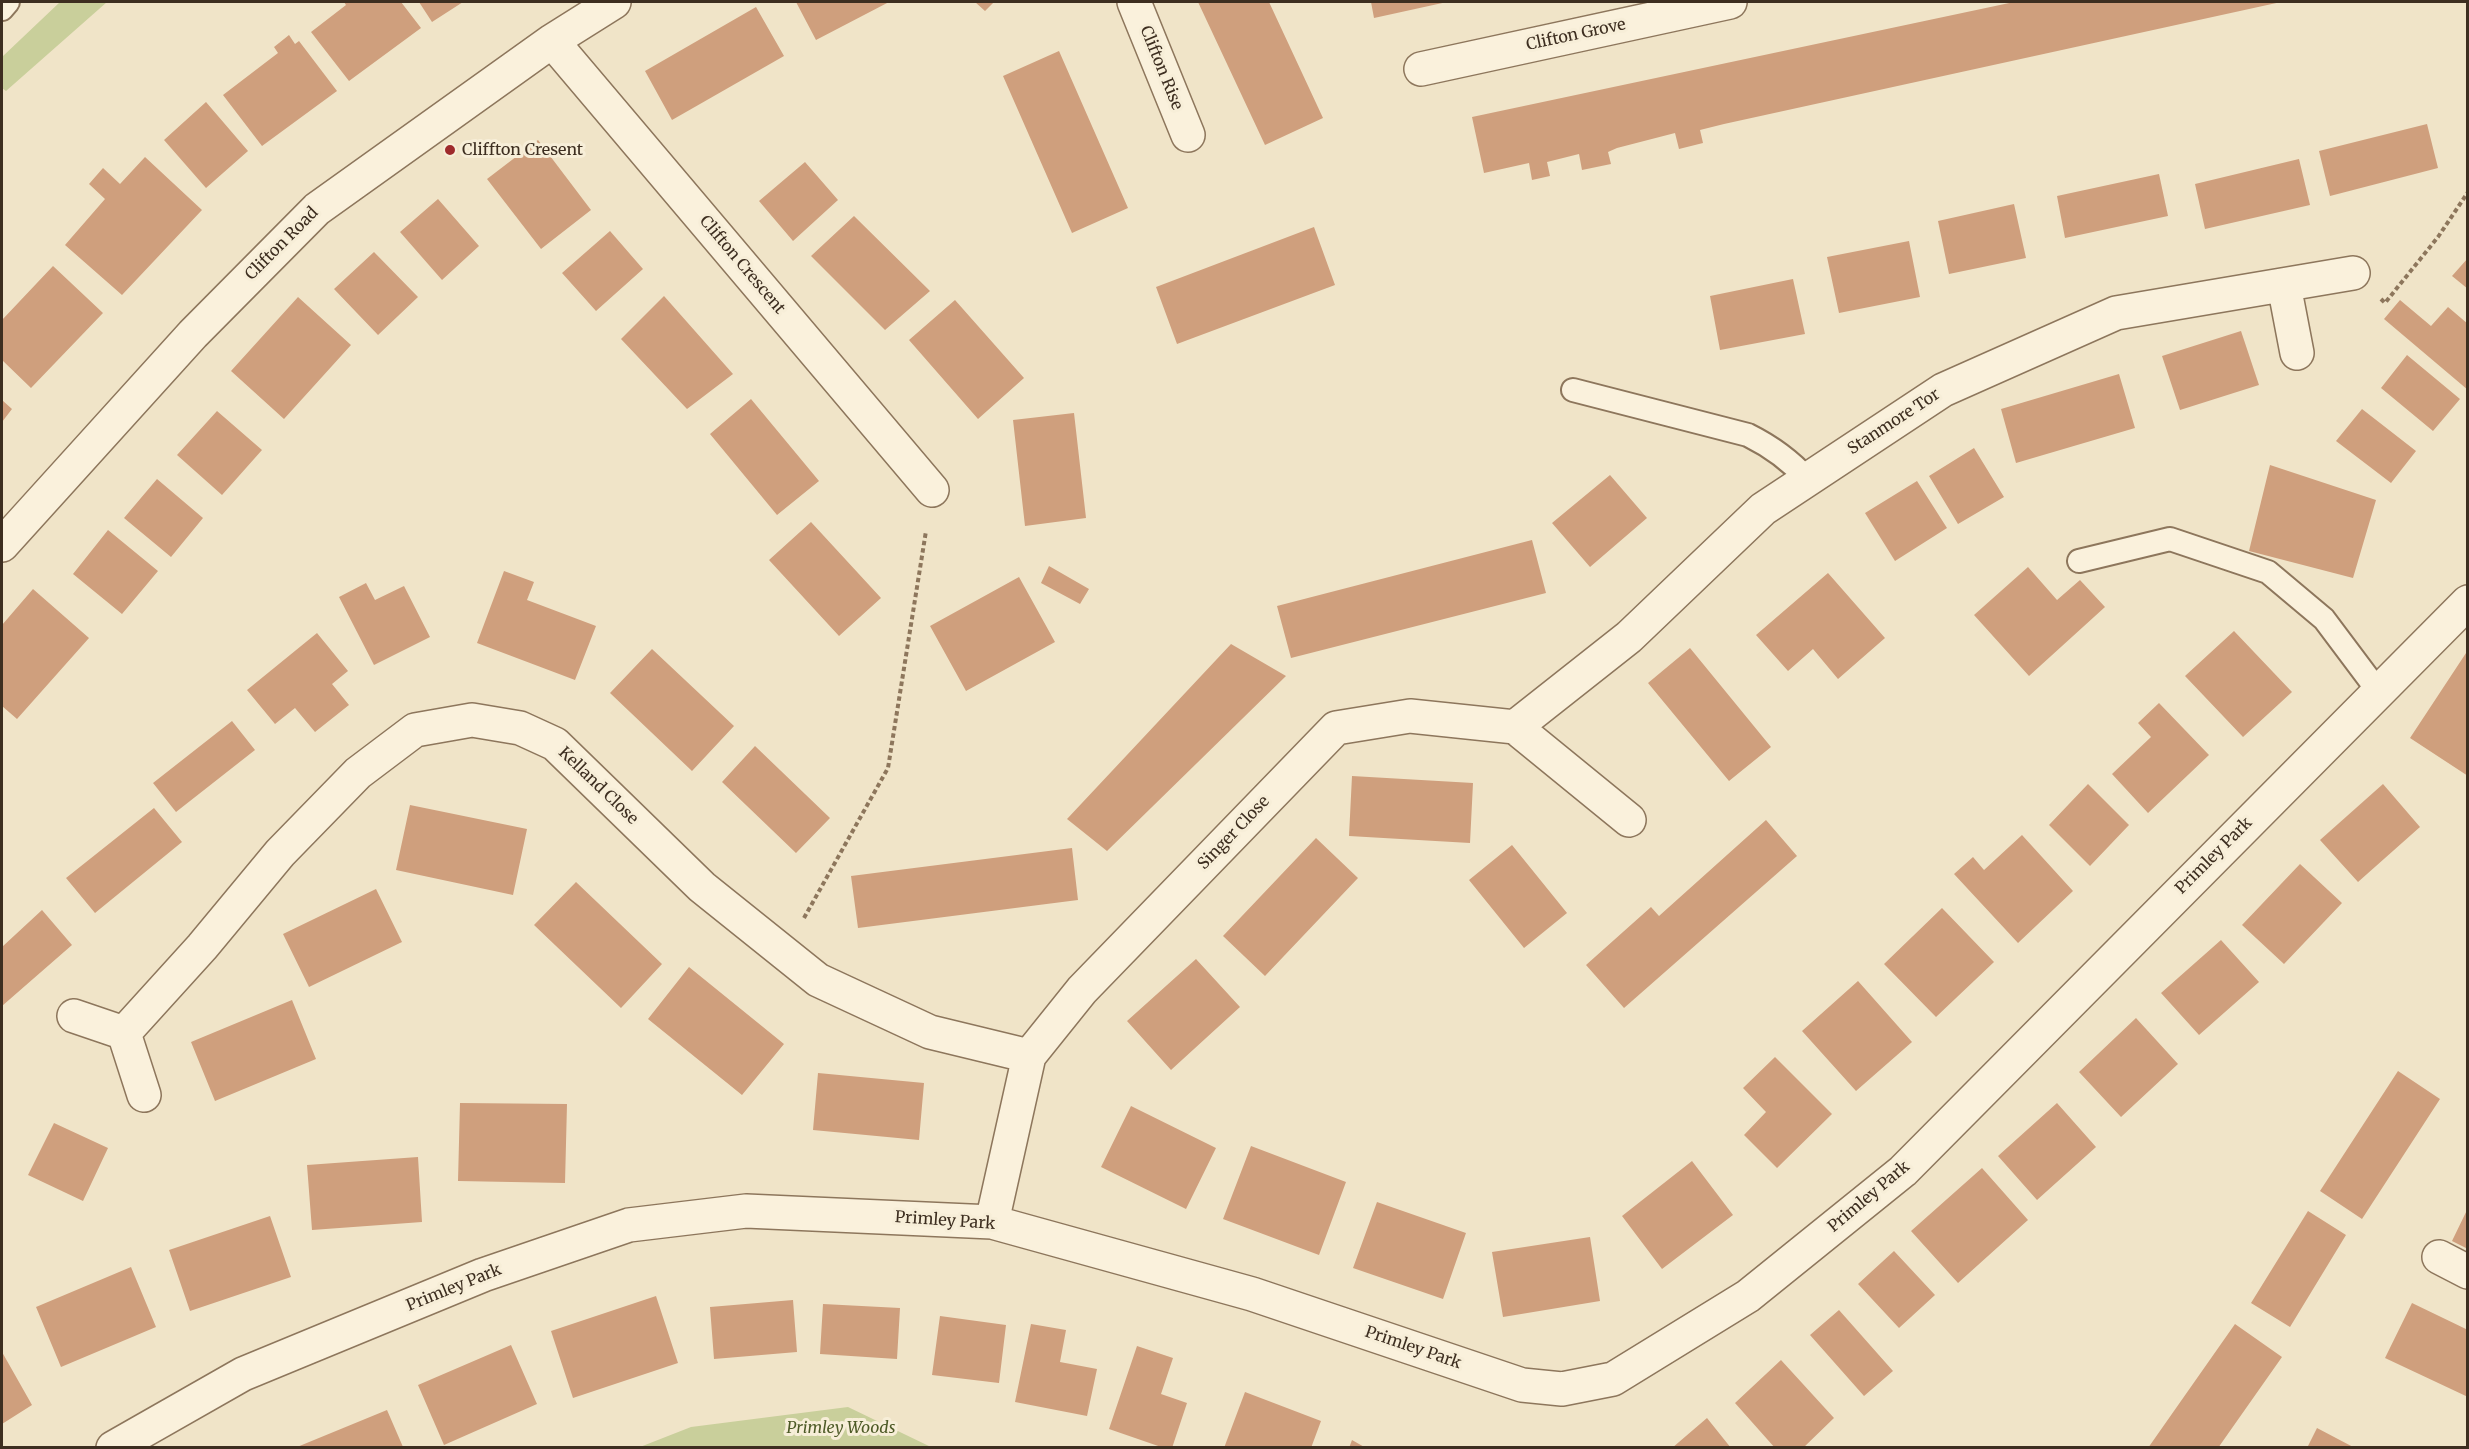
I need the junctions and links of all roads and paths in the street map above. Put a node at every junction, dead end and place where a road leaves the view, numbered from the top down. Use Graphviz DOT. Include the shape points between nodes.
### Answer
graph roads {
  1 [pos="8,2"];
  2 [pos="614,2"];
  3 [pos="1134,2"];
  4 [pos="1730,2"];
  5 [pos="2,9"];
  6 [pos="552,40"];
  7 [pos="1421,69"];
  8 [pos="1188,135"];
  9 [pos="2468,192"];
  10 [pos="2353,273"];
  11 [pos="2284,285"];
  12 [pos="2296,353"];
  13 [pos="1573,390"];
  14 [pos="1807,479"];
  15 [pos="932,490"];
  16 [pos="2,545"];
  17 [pos="2079,561"];
  18 [pos="2468,602"];
  19 [pos="2378,691"];
  20 [pos="1515,727"];
  21 [pos="1629,819"];
  22 [pos="784,952"];
  23 [pos="74,1016"];
  24 [pos="124,1033"];
  25 [pos="1029,1056"];
  26 [pos="144,1095"];
  27 [pos="992,1222"];
  28 [pos="2439,1257"];
  29 [pos="2468,1272"];
  30 [pos="113,1448"];
  1 -- 5 [label="lane"];
  2 -- 6 [label="street, Clifton Road"];
  3 -- 8 [label="street, Clifton Rise"];
  4 -- 7 [label="street, Clifton Grove"];
  6 -- 15 [label="street, Clifton Crescent"];
  6 -- 16 [label="street, Clifton Road" via="316,209 194,334"];
  9 -- 10 [label="path" via="2385,303"];
  10 -- 11 [label="street, Stanmore Tor"];
  11 -- 12 [label="street"];
  11 -- 14 [label="street, Stanmore Tor" via="2116,313 1943,390"];
  13 -- 14 [label="lane" via="1749,435 1791,461"];
  14 -- 20 [label="street, Stanmore Tor" via="1763,509 1629,637"];
  15 -- 22 [label="path" via="888,768"];
  17 -- 19 [label="lane" via="2170,539 2268,572 2324,619"];
  18 -- 19 [label="street, Primley Park"];
  19 -- 27 [label="street, Primley Park" via="1903,1171 1748,1296 1613,1379 1562,1389 1522,1386 1252,1294"];
  20 -- 21 [label="street"];
  20 -- 25 [label="street, Singer Close" via="1410,716 1336,728 1082,990"];
  22 -- 24 [label="street, Kelland Close" via="702,887 555,744 520,728 472,720 415,730 358,773 280,853"];
  22 -- 25 [label="street, Kelland Close" via="818,980 930,1032"];
  23 -- 24 [label="street"];
  24 -- 26 [label="street"];
  25 -- 27 [label="street, Singer Close"];
  27 -- 30 [label="street, Primley Park" via="746,1211 629,1225 483,1275 243,1374"];
  28 -- 29 [label="street"];
}
